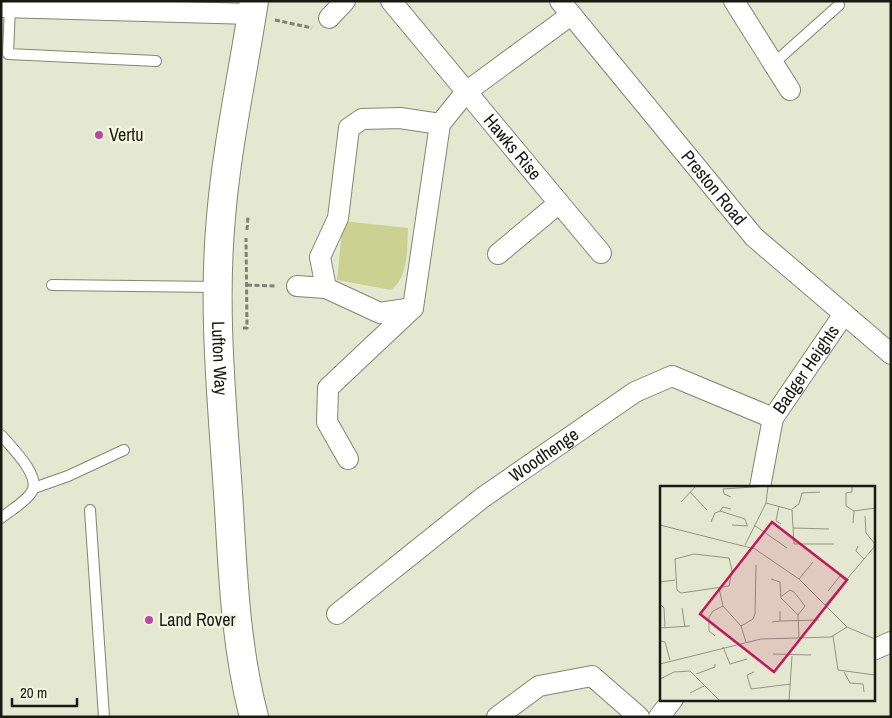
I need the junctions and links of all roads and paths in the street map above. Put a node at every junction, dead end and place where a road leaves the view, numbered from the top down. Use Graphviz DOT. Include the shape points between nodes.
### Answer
graph roads {
  1 [pos="345,1"];
  2 [pos="391,1"];
  3 [pos="734,1"];
  4 [pos="839,5"];
  5 [pos="5,7"];
  6 [pos="566,8"];
  7 [pos="260,12"];
  8 [pos="329,18"];
  9 [pos="274,30"];
  10 [pos="156,61"];
  11 [pos="774,63"];
  12 [pos="790,90"];
  13 [pos="466,92"];
  14 [pos="440,124"];
  15 [pos="559,202"];
  16 [pos="248,213"];
  17 [pos="601,253"];
  18 [pos="498,254"];
  19 [pos="52,285"];
  20 [pos="247,285"];
  21 [pos="297,286"];
  22 [pos="217,287"];
  23 [pos="326,288"];
  24 [pos="413,308"];
  25 [pos="844,314"];
  26 [pos="219,328"];
  27 [pos="891,354"];
  28 [pos="773,418"];
  29 [pos="1,435"];
  30 [pos="124,450"];
  31 [pos="348,459"];
  32 [pos="760,486"];
  33 [pos="34,488"];
  34 [pos="90,510"];
  35 [pos="1,518"];
  36 [pos="337,614"];
  37 [pos="891,642"];
  38 [pos="874,650"];
  39 [pos="672,700"];
  40 [pos="104,717"];
  41 [pos="254,717"];
  42 [pos="498,717"];
  43 [pos="639,717"];
  44 [pos="659,717"];
  1 -- 8 [label="street"];
  2 -- 13 [label="street, Hawks Rise"];
  3 -- 11 [label="street"];
  4 -- 11 [label="lane"];
  5 -- 7 [label="street"];
  5 -- 10 [label="lane" via="8,54"];
  6 -- 13 [label="street"];
  6 -- 25 [label="street, Preston Road" via="754,237"];
  7 -- 8 [label="path" via="314,29"];
  7 -- 9 [label="path"];
  7 -- 22 [label="street, Lufton Way" via="232,134 221,216"];
  11 -- 12 [label="street"];
  13 -- 14 [label="street"];
  13 -- 15 [label="street, Hawks Rise"];
  14 -- 23 [label="street" via="400,118 362,119 349,128 338,218 320,257"];
  14 -- 24 [label="street"];
  15 -- 17 [label="street, Hawks Rise"];
  15 -- 18 [label="street"];
  16 -- 20 [label="path"];
  19 -- 22 [label="lane"];
  20 -- 21 [label="path"];
  20 -- 26 [label="path" via="247,328"];
  21 -- 23 [label="street"];
  22 -- 26 [label="street, Lufton Way"];
  23 -- 24 [label="street" via="380,313"];
  24 -- 31 [label="street" via="328,388 327,422"];
  25 -- 27 [label="street, Preston Road"];
  25 -- 28 [label="street, Badger Heights"];
  26 -- 41 [label="street, Lufton Way" via="236,617"];
  28 -- 32 [label="street, Badger Heights"];
  28 -- 36 [label="street, Woodhenge" via="672,376 635,392 482,498"];
  29 -- 33 [label="lane" via="31,472"];
  30 -- 33 [label="lane"];
  33 -- 35 [label="lane"];
  34 -- 40 [label="lane"];
  37 -- 38 [label="street"];
  39 -- 44 [label="street"];
  42 -- 43 [label="street" via="539,686 592,676"];
}
